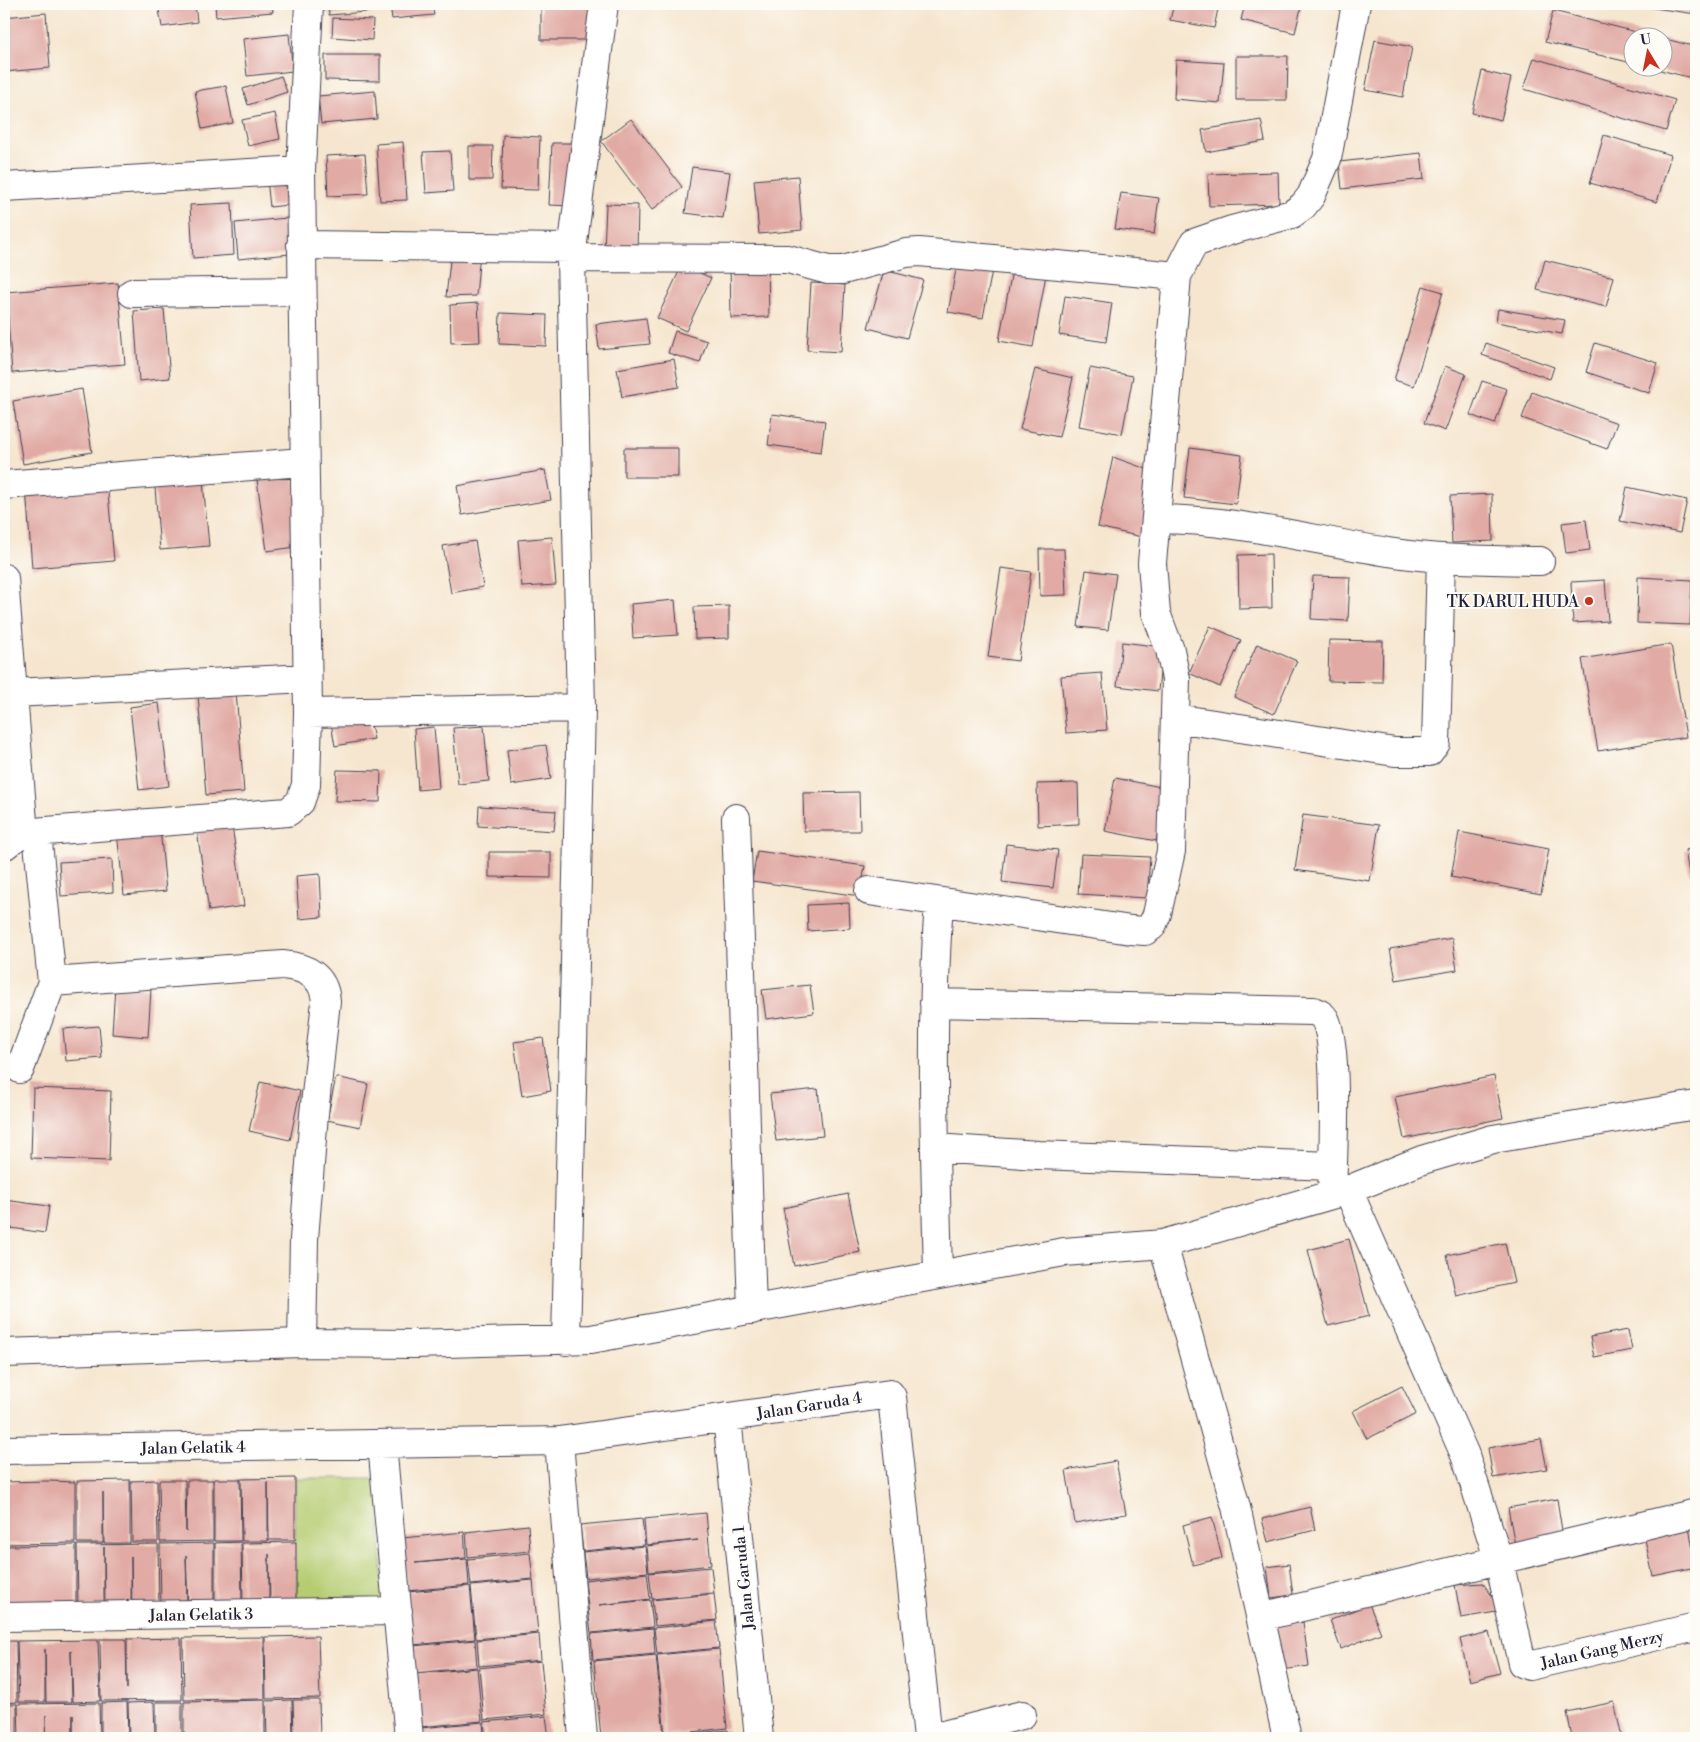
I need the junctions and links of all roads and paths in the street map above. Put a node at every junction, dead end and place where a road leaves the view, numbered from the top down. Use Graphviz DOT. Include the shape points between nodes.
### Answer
graph roads {
  1 [pos="309,4"];
  2 [pos="604,4"];
  3 [pos="1356,4"];
  4 [pos="301,170"];
  5 [pos="4,187"];
  6 [pos="302,245"];
  7 [pos="572,253"];
  8 [pos="1177,276"];
  9 [pos="301,291"];
  10 [pos="132,294"];
  11 [pos="304,462"];
  12 [pos="4,485"];
  13 [pos="1158,519"];
  14 [pos="1441,558"];
  15 [pos="1540,561"];
  16 [pos="4,578"];
  17 [pos="307,678"];
  18 [pos="14,693"];
  19 [pos="581,708"];
  20 [pos="308,713"];
  21 [pos="1176,718"];
  22 [pos="736,818"];
  23 [pos="21,837"];
  24 [pos="869,891"];
  25 [pos="939,902"];
  26 [pos="52,982"];
  27 [pos="934,1003"];
  28 [pos="20,1069"];
  29 [pos="1696,1105"];
  30 [pos="934,1148"];
  31 [pos="1333,1166"];
  32 [pos="1340,1192"];
  33 [pos="1163,1244"];
  34 [pos="938,1274"];
  35 [pos="752,1310"];
  36 [pos="566,1341"];
  37 [pos="302,1343"];
  38 [pos="4,1353"];
  39 [pos="727,1417"];
  40 [pos="559,1441"];
  41 [pos="382,1444"];
  42 [pos="4,1450"];
  43 [pos="1696,1513"];
  44 [pos="1499,1562"];
  45 [pos="398,1611"];
  46 [pos="4,1616"];
  47 [pos="1260,1617"];
  48 [pos="1696,1627"];
  49 [pos="1022,1715"];
  50 [pos="409,1738"];
  51 [pos="583,1738"];
  52 [pos="760,1738"];
  53 [pos="930,1738"];
  54 [pos="1288,1738"];
  1 -- 4 [label="street"];
  2 -- 7 [label="street"];
  3 -- 8 [label="street" via="1327,159 1311,196 1292,214 1194,243"];
  4 -- 5 [label="street"];
  4 -- 6 [label="street"];
  6 -- 7 [label="street"];
  6 -- 9 [label="street"];
  7 -- 8 [label="street" via="788,260 828,270 843,270 919,252"];
  7 -- 19 [label="street"];
  8 -- 13 [label="street"];
  9 -- 10 [label="street"];
  9 -- 11 [label="street"];
  11 -- 12 [label="street"];
  11 -- 17 [label="street"];
  13 -- 14 [label="street" via="1197,519"];
  13 -- 21 [label="street" via="1152,563 1153,590 1156,613 1170,650 1176,679"];
  14 -- 15 [label="street"];
  14 -- 21 [label="street" via="1436,743 1429,752 1395,752"];
  16 -- 18 [label="street"];
  17 -- 18 [label="street"];
  17 -- 20 [label="street"];
  18 -- 23 [label="street" via="23,800"];
  19 -- 20 [label="street"];
  19 -- 36 [label="street"];
  20 -- 23 [label="street" via="306,785 300,802 288,812"];
  21 -- 25 [label="street" via="1171,850 1152,926 1145,931 1131,930"];
  22 -- 35 [label="street"];
  23 -- 26 [label="street"];
  24 -- 25 [label="street"];
  25 -- 27 [label="street"];
  26 -- 28 [label="street"];
  26 -- 37 [label="street" via="297,966 311,972 320,982 326,1001 304,1239"];
  27 -- 30 [label="street"];
  27 -- 31 [label="street" via="1313,1011 1320,1014 1328,1026 1332,1059"];
  29 -- 32 [label="street" via="1493,1139 1422,1160"];
  30 -- 31 [label="street" via="1038,1156"];
  30 -- 34 [label="street"];
  31 -- 32 [label="street"];
  32 -- 33 [label="street"];
  32 -- 44 [label="street" via="1466,1455"];
  33 -- 34 [label="street" via="1073,1251"];
  33 -- 47 [label="street" via="1236,1507"];
  34 -- 35 [label="street"];
  35 -- 36 [label="street"];
  36 -- 37 [label="street"];
  37 -- 38 [label="street"];
  39 -- 40 [label="street, Jalan Garuda 4"];
  39 -- 52 [label="street, Jalan Garuda 1"];
  39 -- 53 [label="street, Jalan Garuda 4" via="886,1393 892,1397"];
  40 -- 41 [label="street, Jalan Garuda 4"];
  40 -- 51 [label="street"];
  41 -- 42 [label="street, Jalan Gelatik 4"];
  41 -- 45 [label="street"];
  43 -- 44 [label="street"];
  44 -- 47 [label="street"];
  44 -- 48 [label="street, Jalan Gang Merzy" via="1524,1666"];
  45 -- 46 [label="street, Jalan Gelatik 3"];
  45 -- 50 [label="street"];
  47 -- 54 [label="street"];
  49 -- 53 [label="street"];
}
